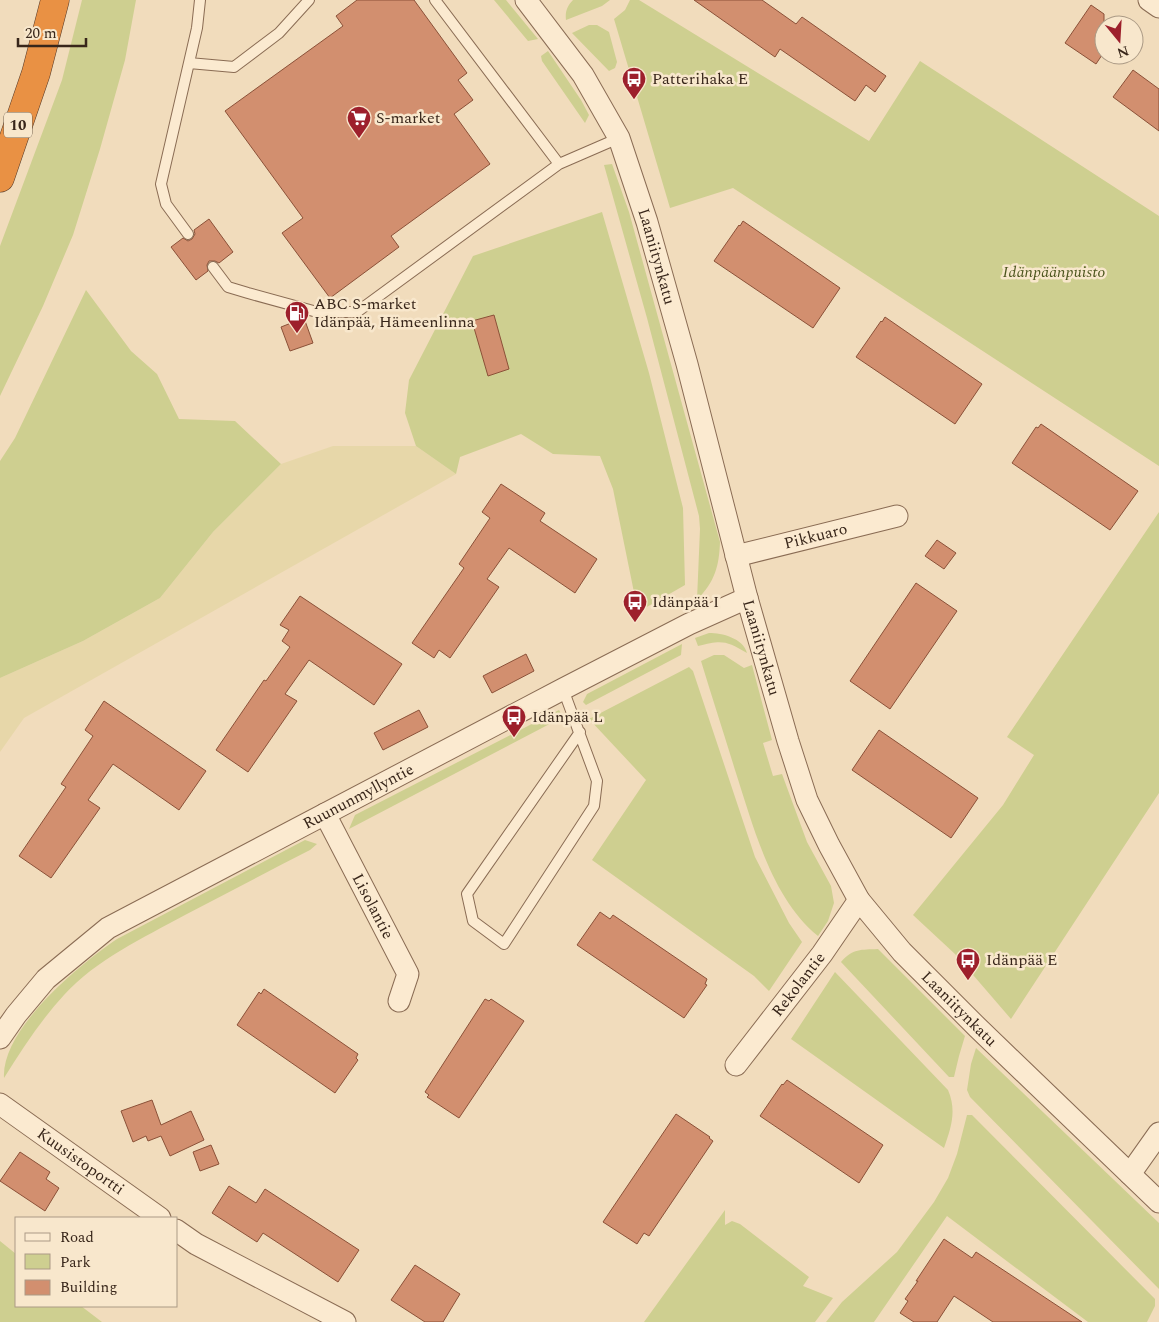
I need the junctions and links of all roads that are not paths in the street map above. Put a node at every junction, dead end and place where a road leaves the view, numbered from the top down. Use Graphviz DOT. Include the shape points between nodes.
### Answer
graph roads {
  1 [pos="55,0"];
  2 [pos="200,0"];
  3 [pos="309,0"];
  4 [pos="435,0"];
  5 [pos="1149,0"];
  6 [pos="530,1"];
  7 [pos="1159,7"];
  8 [pos="189,62"];
  9 [pos="619,138"];
  10 [pos="559,164"];
  11 [pos="0,178"];
  12 [pos="188,234"];
  13 [pos="214,267"];
  14 [pos="897,516"];
  15 [pos="736,556"];
  16 [pos="747,598"];
  17 [pos="563,689"];
  18 [pos="580,732"];
  19 [pos="325,814"];
  20 [pos="859,900"];
  21 [pos="399,1001"];
  22 [pos="0,1038"];
  23 [pos="736,1065"];
  24 [pos="0,1104"];
  25 [pos="1159,1133"];
  26 [pos="1130,1174"];
  27 [pos="1159,1202"];
  28 [pos="159,1217"];
  29 [pos="178,1231"];
  30 [pos="345,1322"];
  1 -- 11 [label="highway, 10" via="36,73"];
  2 -- 8 [label="lane"];
  3 -- 8 [label="lane" via="279,32 234,66"];
  4 -- 10 [label="lane"];
  5 -- 7 [label="street"];
  6 -- 9 [label="street, Laaniitynkatu" via="582,75"];
  8 -- 12 [label="lane" via="161,184 166,204"];
  9 -- 10 [label="lane"];
  9 -- 15 [label="street, Laaniitynkatu" via="688,364"];
  10 -- 13 [label="lane" via="357,312 317,312 228,287"];
  14 -- 15 [label="street, Pikkuaro"];
  15 -- 16 [label="street, Laaniitynkatu"];
  16 -- 17 [label="street, Ruununmyllyntie"];
  16 -- 20 [label="street, Laaniitynkatu" via="807,800"];
  17 -- 18 [label="lane"];
  17 -- 19 [label="street, Ruununmyllyntie"];
  18 -- 18 [label="lane" via="597,781 594,806 504,944 473,921 467,894"];
  19 -- 21 [label="street, Lisolantie" via="408,974"];
  19 -- 22 [label="street, Ruununmyllyntie" via="108,928 46,979"];
  20 -- 23 [label="street, Rekolantie" via="822,954"];
  20 -- 26 [label="street, Laaniitynkatu" via="902,952"];
  24 -- 28 [label="street, Kuusistoportti"];
  25 -- 26 [label="street"];
  26 -- 27 [label="street, Laaniitynkatu"];
  29 -- 30 [label="street"];
}
